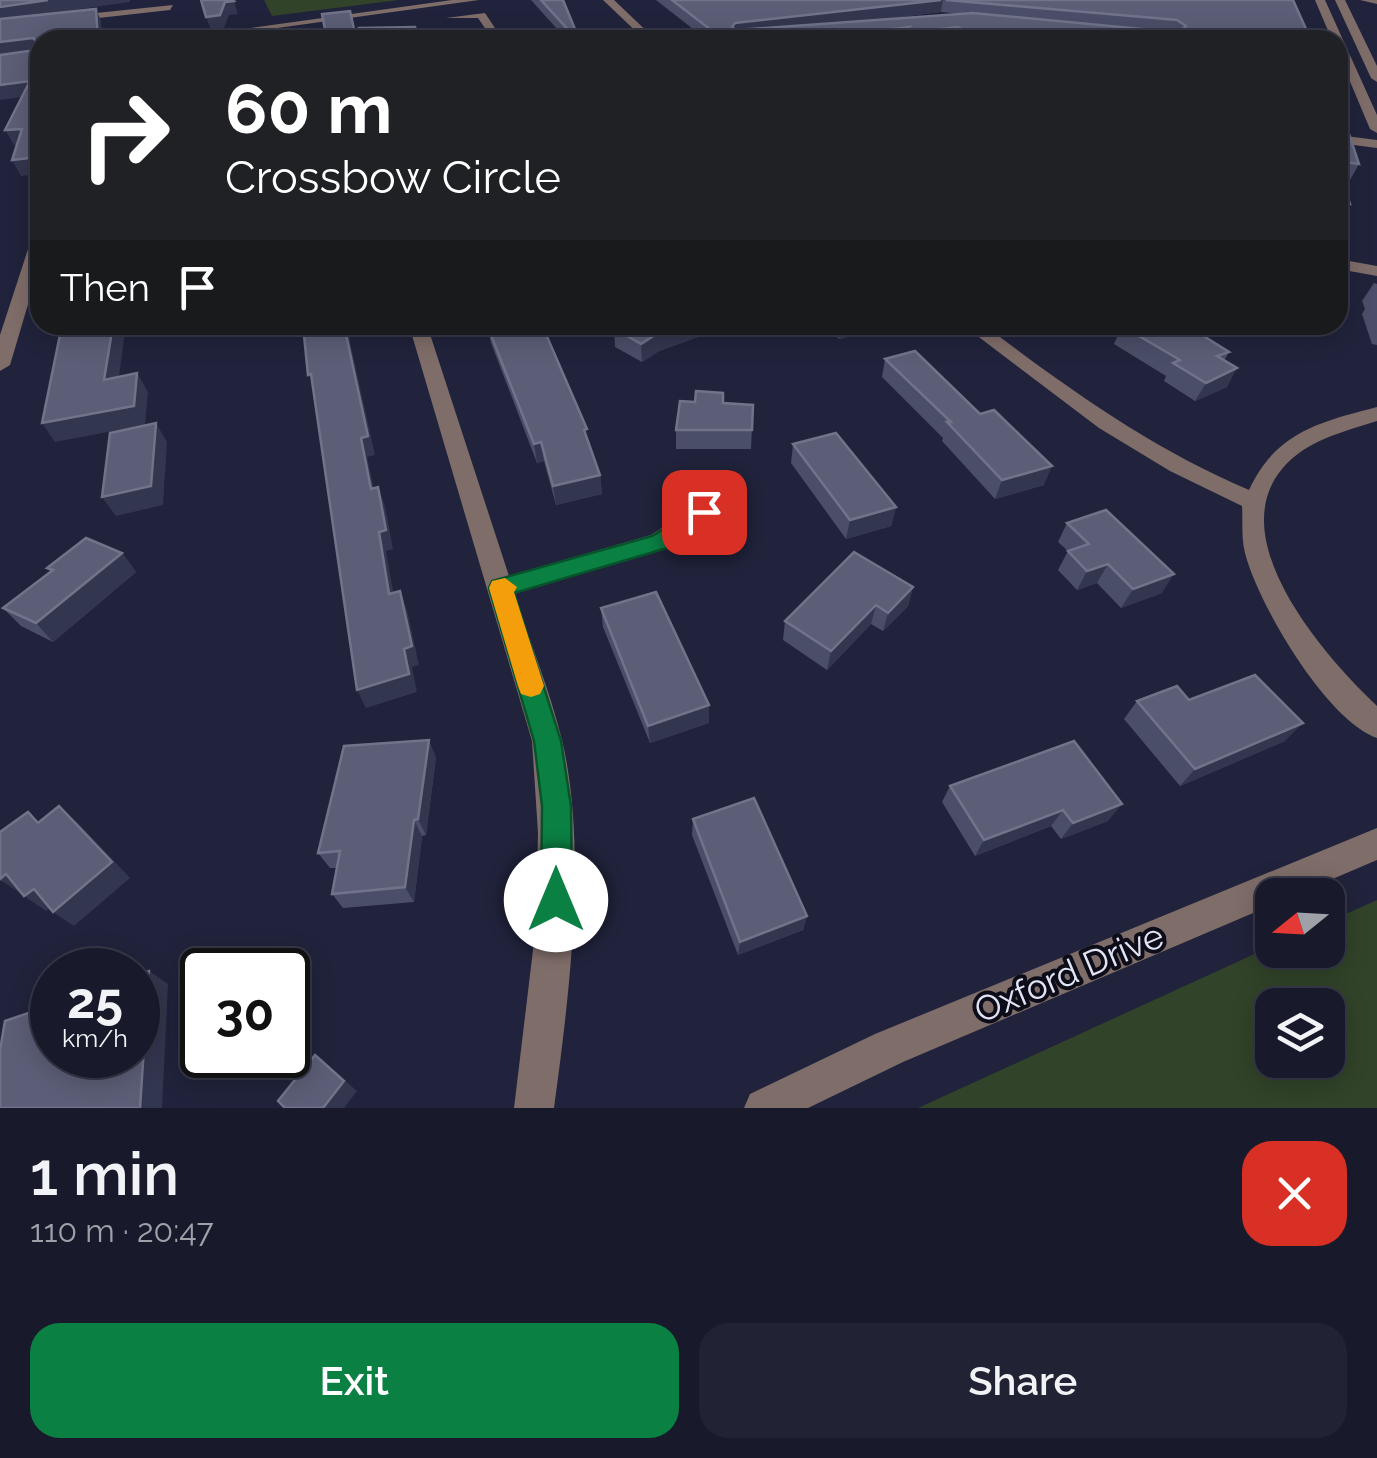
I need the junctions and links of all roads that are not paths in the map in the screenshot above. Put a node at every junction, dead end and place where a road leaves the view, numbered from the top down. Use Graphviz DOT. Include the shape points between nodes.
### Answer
graph roads {
  1 [pos="424,0"];
  2 [pos="474,0"];
  3 [pos="608,0"];
  4 [pos="1320,0"];
  5 [pos="1340,0"];
  6 [pos="1365,0"];
  7 [pos="1377,1"];
  8 [pos="458,2"];
  9 [pos="170,3"];
  10 [pos="306,8"];
  11 [pos="467,17"];
  12 [pos="429,20"];
  13 [pos="410,22"];
  14 [pos="0,26"];
  15 [pos="175,26"];
  16 [pos="296,29"];
  17 [pos="491,30"];
  18 [pos="640,30"];
  19 [pos="1332,30"];
  20 [pos="1348,61"];
  21 [pos="1370,63"];
  22 [pos="1348,70"];
  23 [pos="1377,78"];
  24 [pos="1374,114"];
  25 [pos="1377,130"];
  26 [pos="1348,140"];
  27 [pos="1377,144"];
  28 [pos="1348,266"];
  29 [pos="30,269"];
  30 [pos="1377,271"];
  31 [pos="421,335"];
  32 [pos="985,335"];
  33 [pos="0,366"];
  34 [pos="1377,414"];
  35 [pos="1254,502"];
  36 [pos="704,512"];
  37 [pos="501,588"];
  38 [pos="1377,725"];
  39 [pos="1377,844"];
  40 [pos="534,1108"];
  41 [pos="764,1108"];
  1 -- 16 [label="street"];
  2 -- 8 [label="street"];
  3 -- 18 [label="street"];
  4 -- 19 [label="street"];
  5 -- 21 [label="street"];
  6 -- 7 [label="street"];
  8 -- 11 [label="street"];
  8 -- 16 [label="street"];
  9 -- 14 [label="street"];
  9 -- 15 [label="street"];
  10 -- 16 [label="street" via="297,11"];
  11 -- 12 [label="street"];
  11 -- 17 [label="street" via="481,16"];
  13 -- 16 [label="street"];
  20 -- 21 [label="street"];
  21 -- 23 [label="street"];
  22 -- 24 [label="street"];
  24 -- 25 [label="street"];
  26 -- 27 [label="street"];
  28 -- 30 [label="street"];
  29 -- 33 [label="street"];
  31 -- 37 [label="street"];
  32 -- 35 [label="street" via="1168,463"];
  34 -- 35 [label="street" via="1296,440 1272,462"];
  35 -- 38 [label="street" via="1255,547 1287,622"];
  36 -- 37 [label="street" via="659,542"];
  37 -- 40 [label="street" via="547,741 556,806 548,1022"];
  39 -- 41 [label="street, Oxford Drive" via="890,1048"];
}
